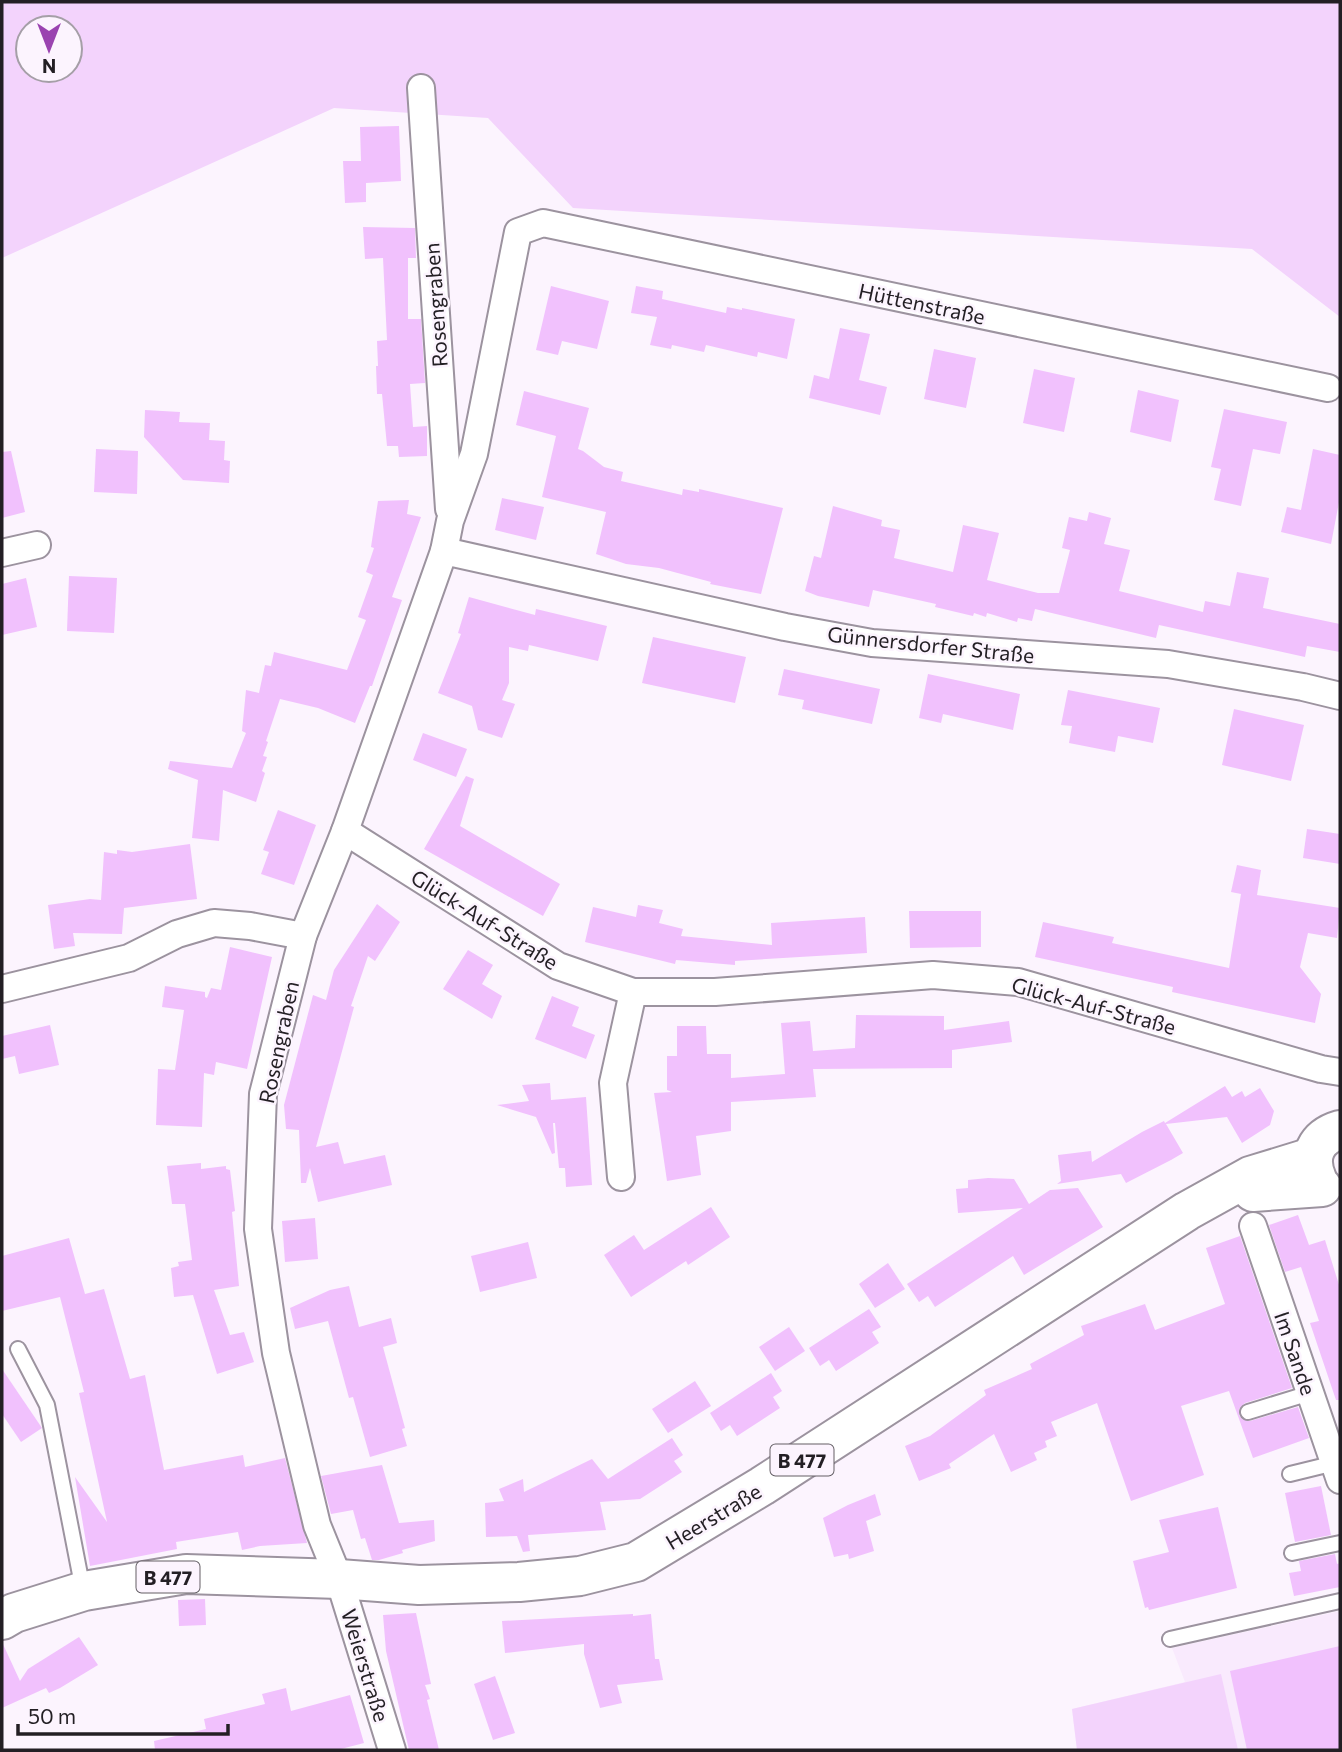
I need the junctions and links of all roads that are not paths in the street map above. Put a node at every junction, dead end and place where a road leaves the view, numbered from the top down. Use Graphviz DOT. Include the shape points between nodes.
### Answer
graph roads {
  1 [pos="421,88"];
  2 [pos="518,232"];
  3 [pos="1328,388"];
  4 [pos="450,521"];
  5 [pos="37,545"];
  6 [pos="444,551"];
  7 [pos="2,553"];
  8 [pos="1340,696"];
  9 [pos="345,831"];
  10 [pos="303,936"];
  11 [pos="2,989"];
  12 [pos="633,992"];
  13 [pos="1340,1072"];
  14 [pos="1340,1130"];
  15 [pos="621,1177"];
  16 [pos="1325,1179"];
  17 [pos="1253,1226"];
  18 [pos="18,1349"];
  19 [pos="1310,1393"];
  20 [pos="1248,1412"];
  21 [pos="1338,1471"];
  22 [pos="1290,1474"];
  23 [pos="1340,1544"];
  24 [pos="1292,1553"];
  25 [pos="339,1579"];
  26 [pos="84,1591"];
  27 [pos="1340,1601"];
  28 [pos="2,1620"];
  29 [pos="1170,1639"];
  30 [pos="392,1750"];
  1 -- 4 [label="street, Rosengraben"];
  2 -- 3 [label="street, Hüttenstraße" via="543,223"];
  2 -- 4 [label="street, Rosengraben" via="474,454"];
  4 -- 6 [label="street, Rosengraben"];
  5 -- 7 [label="street"];
  6 -- 8 [label="street, Günnersdorfer Straße" via="872,643 1168,664"];
  6 -- 9 [label="street, Rosengraben"];
  9 -- 10 [label="street, Rosengraben"];
  9 -- 12 [label="street, Glück-Auf-Straße" via="558,966"];
  10 -- 11 [label="street" via="214,923 177,934 130,958"];
  10 -- 25 [label="street, Rosengraben" via="263,1094 258,1228 276,1353 317,1525"];
  12 -- 13 [label="street, Glück-Auf-Straße" via="715,992 933,975 1018,982"];
  12 -- 15 [label="street" via="613,1083"];
  14 -- 16 [label="main road" via="1322,1138"];
  16 -- 25 [label="main road, Heerstraße / B 477" via="1250,1176 1187,1211 774,1479 636,1562 580,1576 519,1582 419,1585"];
  17 -- 19 [label="street, Im Sande"];
  18 -- 26 [label="lane" via="47,1405"];
  19 -- 20 [label="lane"];
  19 -- 21 [label="street, Im Sande"];
  21 -- 22 [label="lane"];
  23 -- 24 [label="lane"];
  25 -- 26 [label="main road, B 477" via="186,1574"];
  25 -- 30 [label="street, Weierstraße"];
  26 -- 28 [label="main road, B 477"];
  27 -- 29 [label="lane"];
}
